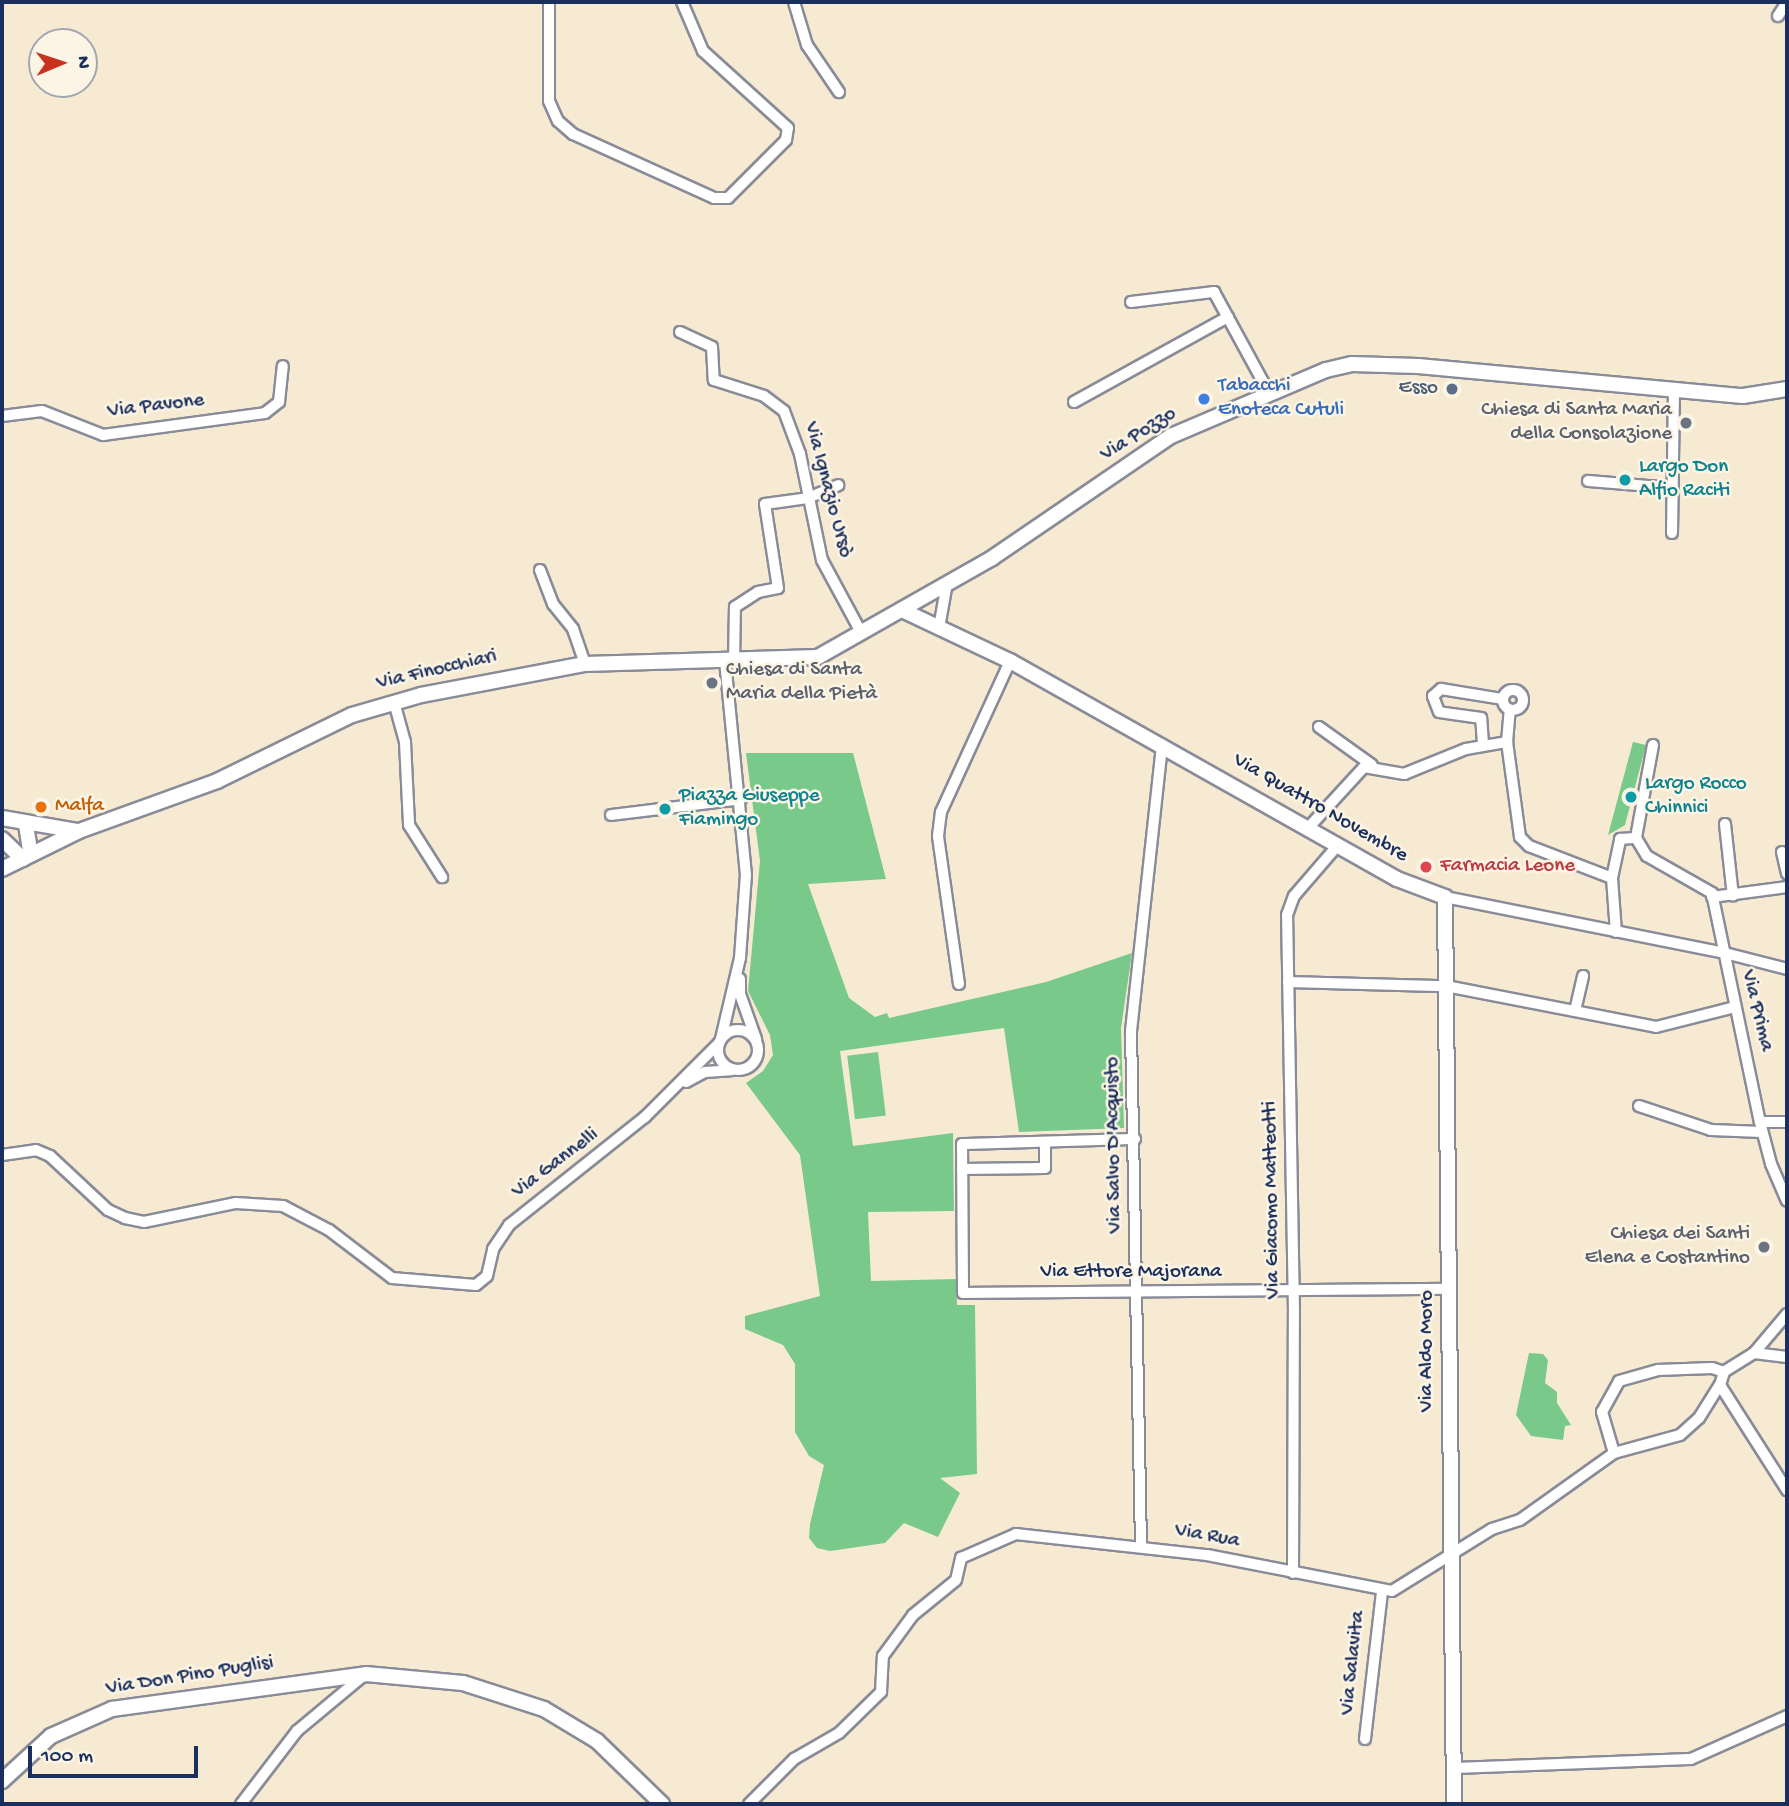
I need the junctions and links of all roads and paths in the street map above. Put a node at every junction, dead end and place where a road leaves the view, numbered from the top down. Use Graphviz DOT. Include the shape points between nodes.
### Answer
graph roads {
  1 [pos="549,2"];
  2 [pos="681,2"];
  3 [pos="794,2"];
  4 [pos="1787,2"];
  5 [pos="1778,16"];
  6 [pos="839,92"];
  7 [pos="1131,302"];
  8 [pos="1228,317"];
  9 [pos="680,332"];
  10 [pos="283,366"];
  11 [pos="1787,389"];
  12 [pos="1268,391"];
  13 [pos="1674,392"];
  14 [pos="1074,402"];
  15 [pos="2,416"];
  16 [pos="1588,481"];
  17 [pos="838,485"];
  18 [pos="1672,488"];
  19 [pos="807,498"];
  20 [pos="1672,533"];
  21 [pos="540,570"];
  22 [pos="947,583"];
  23 [pos="904,611"];
  24 [pos="939,628"];
  25 [pos="862,634"];
  26 [pos="729,662"];
  27 [pos="1010,662"];
  28 [pos="585,663"];
  29 [pos="1503,699"];
  30 [pos="394,702"];
  31 [pos="1510,710"];
  32 [pos="1319,727"];
  33 [pos="1507,742"];
  34 [pos="1162,744"];
  35 [pos="1483,744"];
  36 [pos="1653,745"];
  37 [pos="1372,765"];
  38 [pos="741,799"];
  39 [pos="611,815"];
  40 [pos="2,818"];
  41 [pos="1725,824"];
  42 [pos="26,825"];
  43 [pos="1309,827"];
  44 [pos="79,831"];
  45 [pos="1636,838"];
  46 [pos="2,839"];
  47 [pos="1338,845"];
  48 [pos="1782,852"];
  49 [pos="27,857"];
  50 [pos="2,869"];
  51 [pos="1787,873"];
  52 [pos="442,877"];
  53 [pos="1612,878"];
  54 [pos="1787,889"];
  55 [pos="1733,895"];
  56 [pos="1445,897"];
  57 [pos="1712,897"];
  58 [pos="1616,932"];
  59 [pos="1721,952"];
  60 [pos="740,958"];
  61 [pos="1787,970"];
  62 [pos="1583,976"];
  63 [pos="1288,982"];
  64 [pos="959,984"];
  65 [pos="1446,986"];
  66 [pos="1735,1007"];
  67 [pos="1575,1011"];
  68 [pos="720,1041"];
  69 [pos="757,1046"];
  70 [pos="734,1070"];
  71 [pos="674,1090"];
  72 [pos="1639,1106"];
  73 [pos="1787,1122"];
  74 [pos="1761,1127"];
  75 [pos="1135,1139"];
  76 [pos="1045,1142"];
  77 [pos="2,1155"];
  78 [pos="962,1169"];
  79 [pos="1787,1201"];
  80 [pos="1448,1289"];
  81 [pos="1294,1290"];
  82 [pos="1137,1292"];
  83 [pos="1787,1314"];
  84 [pos="1754,1353"];
  85 [pos="1787,1357"];
  86 [pos="1724,1372"];
  87 [pos="1720,1385"];
  88 [pos="1614,1453"];
  89 [pos="1787,1490"];
  90 [pos="1141,1546"];
  91 [pos="1450,1555"];
  92 [pos="1293,1573"];
  93 [pos="1382,1591"];
  94 [pos="366,1674"];
  95 [pos="1787,1716"];
  96 [pos="1365,1739"];
  97 [pos="1454,1768"];
  98 [pos="2,1781"];
  99 [pos="241,1804"];
  100 [pos="662,1804"];
  101 [pos="749,1804"];
  102 [pos="1454,1804"];
  1 -- 2 [label="street" via="549,101 558,121 573,134 721,200 735,194 778,149 788,128 703,51"];
  3 -- 6 [label="street" via="807,45"];
  4 -- 5 [label="street"];
  7 -- 8 [label="street" via="1214,292"];
  8 -- 12 [label="street"];
  8 -- 14 [label="street"];
  9 -- 19 [label="street, Via Ignazio Ursò" via="712,347 714,380 764,396 784,411 800,454"];
  10 -- 15 [label="street, Via Pavone" via="279,402 264,412 103,435 42,411"];
  11 -- 13 [label="street, Via Pozzo" via="1743,396"];
  12 -- 13 [label="street, Via Pozzo" via="1326,370 1363,364"];
  12 -- 22 [label="street, Via Pozzo" via="1171,436 992,558"];
  13 -- 18 [label="street"];
  16 -- 18 [label="street"];
  17 -- 19 [label="street"];
  18 -- 20 [label="street"];
  19 -- 25 [label="street, Via Ignazio Ursò" via="822,560"];
  19 -- 26 [label="street" via="765,505 778,588 758,592 735,607"];
  21 -- 28 [label="street" via="552,604 573,629"];
  22 -- 23 [label="street, Via Pozzo"];
  22 -- 24 [label="street"];
  23 -- 24 [label="street, Via Quattro Novembre"];
  23 -- 25 [label="street, Via Finocchiari"];
  24 -- 27 [label="street, Via Quattro Novembre"];
  25 -- 26 [label="street, Via Finocchiari" via="805,660"];
  26 -- 28 [label="street, Via Finocchiari"];
  26 -- 38 [label="street"];
  27 -- 34 [label="street, Via Quattro Novembre"];
  27 -- 64 [label="street" via="947,793 938,836"];
  28 -- 30 [label="street, Via Finocchiari"];
  29 -- 31 [label="street"];
  29 -- 31 [label="street" via="1509,691 1520,692 1523,702"];
  29 -- 35 [label="street" via="1441,689 1433,696 1439,712 1481,718"];
  30 -- 44 [label="street, Via Finocchiari" via="352,715 205,786"];
  30 -- 52 [label="street" via="405,742 409,825"];
  31 -- 33 [label="street"];
  32 -- 37 [label="street"];
  33 -- 35 [label="street"];
  33 -- 53 [label="street" via="1520,837 1529,846"];
  34 -- 43 [label="street, Via Quattro Novembre"];
  34 -- 75 [label="street, Via Salvo D'Acquisto" via="1131,1031"];
  35 -- 37 [label="street" via="1404,774"];
  36 -- 45 [label="street"];
  37 -- 43 [label="street" via="1364,767"];
  38 -- 39 [label="street"];
  38 -- 60 [label="street" via="746,875"];
  40 -- 42 [label="street"];
  41 -- 55 [label="street"];
  42 -- 44 [label="street"];
  42 -- 49 [label="street"];
  43 -- 47 [label="street, Via Quattro Novembre"];
  44 -- 49 [label="street, Via Finocchiari"];
  45 -- 53 [label="street" via="1620,839"];
  45 -- 57 [label="street" via="1647,856"];
  46 -- 49 [label="street"];
  47 -- 56 [label="street, Via Quattro Novembre" via="1397,879"];
  47 -- 63 [label="street, Via Giacomo Matteotti" via="1309,874 1289,906"];
  48 -- 51 [label="street"];
  49 -- 50 [label="street, Via Finocchiari"];
  53 -- 58 [label="street"];
  54 -- 55 [label="street"];
  55 -- 57 [label="street"];
  56 -- 58 [label="street, Via Quattro Novembre"];
  56 -- 65 [label="street, Via Aldo Moro"];
  57 -- 59 [label="street, Via Prima"];
  58 -- 59 [label="street, Via Quattro Novembre"];
  59 -- 61 [label="street, Via Quattro Novembre"];
  59 -- 66 [label="street, Via Prima"];
  60 -- 68 [label="street"];
  60 -- 69 [label="street" via="740,994"];
  62 -- 67 [label="street"];
  63 -- 65 [label="street"];
  63 -- 81 [label="street, Via Giacomo Matteotti"];
  65 -- 67 [label="street"];
  65 -- 80 [label="street, Via Aldo Moro"];
  66 -- 67 [label="street" via="1656,1027"];
  66 -- 74 [label="street, Via Prima"];
  68 -- 69 [label="street" via="742,1031"];
  68 -- 70 [label="street" via="723,1063"];
  68 -- 71 [label="street, Via Gannelli"];
  69 -- 70 [label="street" via="749,1067"];
  70 -- 71 [label="street, Via Gannelli" via="705,1072"];
  71 -- 77 [label="street, Via Gannelli" via="509,1225 493,1248 482,1282 442,1284 392,1278 309,1217 264,1202 144,1222 125,1218 108,1210 50,1156 36,1150"];
  72 -- 74 [label="street" via="1711,1130"];
  73 -- 74 [label="street"];
  74 -- 79 [label="street, Via Prima"];
  75 -- 76 [label="street"];
  75 -- 82 [label="street, Via Salvo D'Acquisto"];
  76 -- 78 [label="street, Via Ettore Majorana" via="962,1144"];
  76 -- 78 [label="street" via="1045,1168"];
  78 -- 82 [label="street, Via Ettore Majorana" via="963,1293"];
  80 -- 81 [label="street, Via Ettore Majorana"];
  80 -- 91 [label="street, Via Aldo Moro"];
  81 -- 82 [label="street, Via Ettore Majorana"];
  81 -- 92 [label="street, Via Giacomo Matteotti"];
  82 -- 90 [label="street, Via Salvo D'Acquisto"];
  83 -- 84 [label="street"];
  84 -- 85 [label="street"];
  84 -- 86 [label="street"];
  86 -- 87 [label="street"];
  86 -- 88 [label="street" via="1712,1368 1658,1370 1619,1381 1602,1412"];
  87 -- 88 [label="street" via="1699,1418 1680,1435"];
  87 -- 89 [label="street"];
  88 -- 91 [label="street" via="1520,1520 1492,1530"];
  90 -- 92 [label="street, Via Rua"];
  90 -- 101 [label="street, Via Rua" via="1016,1534 961,1558 956,1580 913,1615 883,1656 881,1692 839,1733 794,1759"];
  91 -- 93 [label="street" via="1402,1588"];
  91 -- 97 [label="street, Via Aldo Moro"];
  92 -- 93 [label="street, Via Rua"];
  93 -- 96 [label="street, Via Salavita"];
  94 -- 98 [label="street, Via Don Pino Puglisi" via="100,1713 51,1737"];
  94 -- 99 [label="street" via="297,1731"];
  94 -- 100 [label="street, Via Don Pino Puglisi" via="463,1683 544,1709 597,1741"];
  95 -- 97 [label="street" via="1691,1759"];
  97 -- 102 [label="street, Via Aldo Moro"];
}
